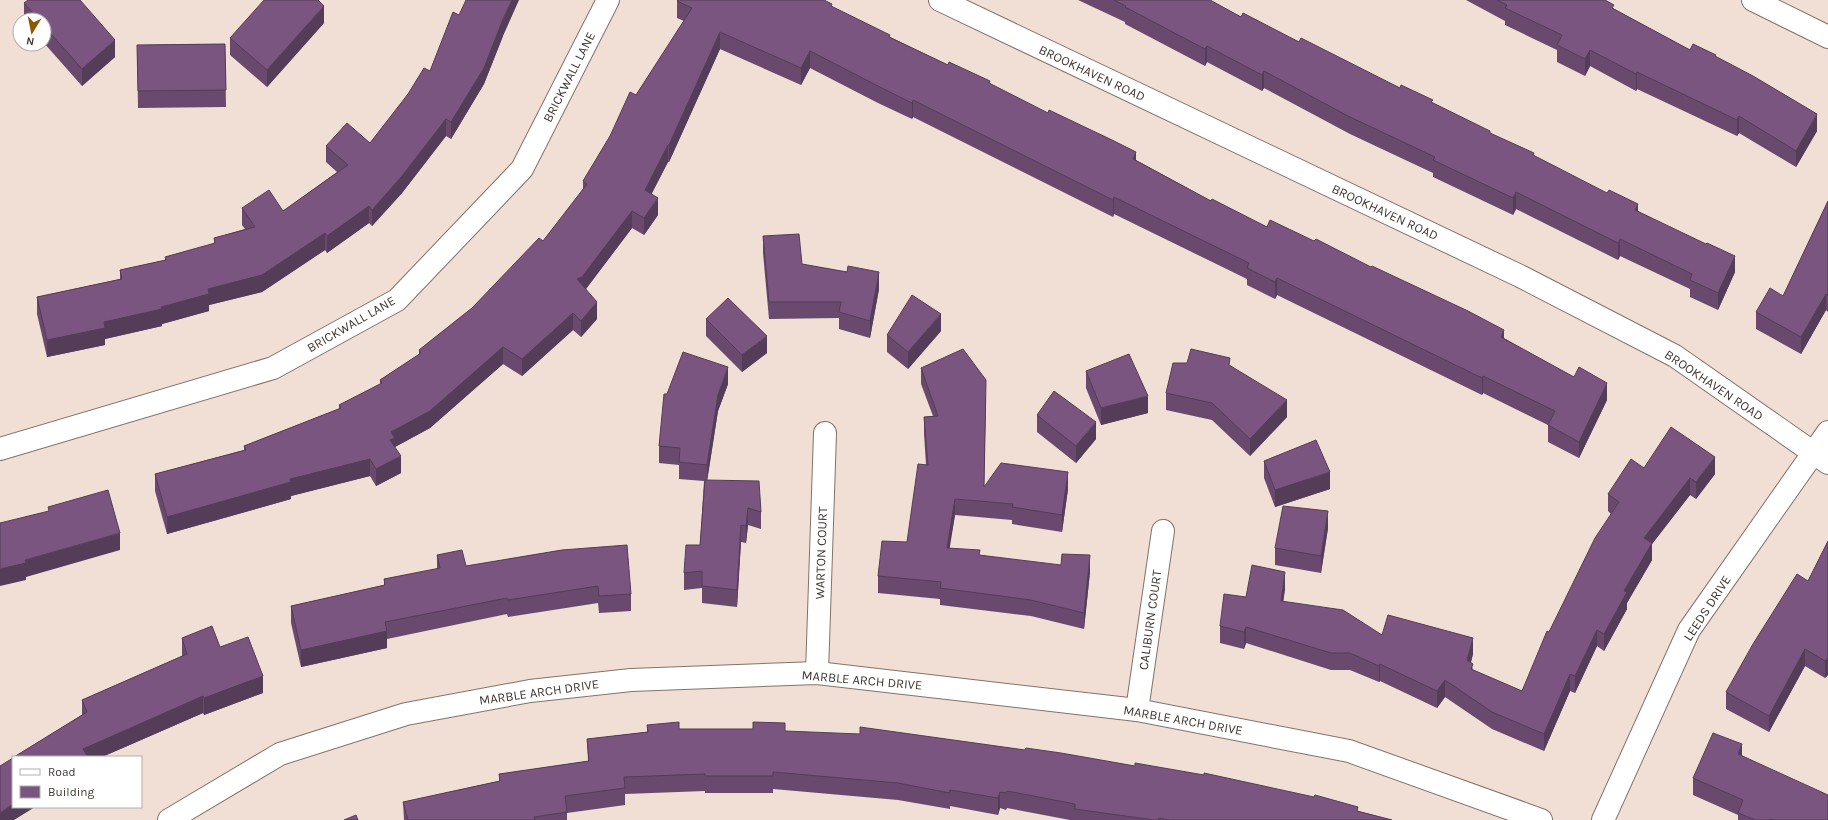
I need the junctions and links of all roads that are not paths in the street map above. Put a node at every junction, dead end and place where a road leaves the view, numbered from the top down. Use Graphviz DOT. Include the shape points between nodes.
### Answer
graph roads {
  1 [pos="608,0"];
  2 [pos="940,0"];
  3 [pos="1753,0"];
  4 [pos="1828,37"];
  5 [pos="1828,432"];
  6 [pos="825,433"];
  7 [pos="0,449"];
  8 [pos="1821,458"];
  9 [pos="1163,531"];
  10 [pos="817,673"];
  11 [pos="1136,710"];
  12 [pos="169,820"];
  13 [pos="1541,820"];
  14 [pos="1603,820"];
  1 -- 7 [label="street, BRICKWALL LANE" via="522,169 397,300 273,368"];
  2 -- 8 [label="street, BROOKHAVEN ROAD" via="1520,276 1668,352"];
  3 -- 4 [label="street"];
  5 -- 8 [label="street, LEEDS DRIVE"];
  6 -- 10 [label="street, WARTON COURT"];
  8 -- 14 [label="street, LEEDS DRIVE" via="1689,630"];
  9 -- 11 [label="street, CALIBURN COURT"];
  10 -- 11 [label="street, MARBLE ARCH DRIVE"];
  10 -- 12 [label="street, MARBLE ARCH DRIVE" via="631,680 530,691 406,714 280,754"];
  11 -- 13 [label="street, MARBLE ARCH DRIVE" via="1349,751"];
}
